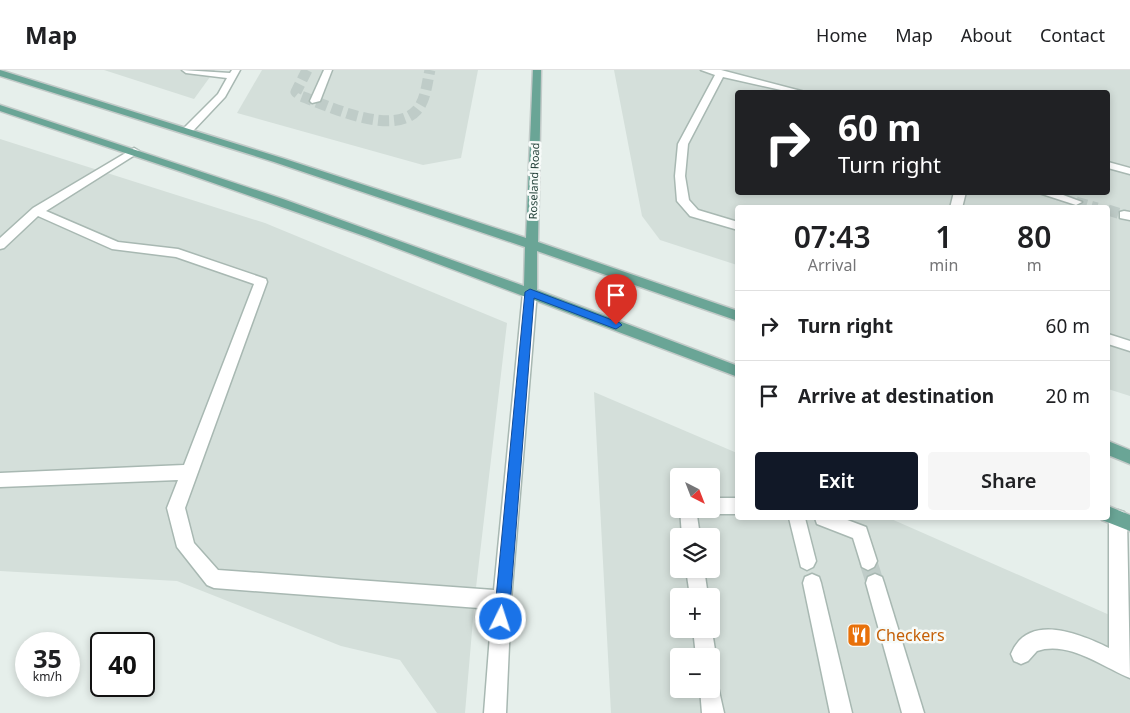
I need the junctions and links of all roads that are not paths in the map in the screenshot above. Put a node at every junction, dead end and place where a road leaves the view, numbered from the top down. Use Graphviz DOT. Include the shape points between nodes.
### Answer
graph roads {
  1 [pos="186,70"];
  2 [pos="328,70"];
  3 [pos="538,70"];
  4 [pos="705,70"];
  5 [pos="0,73"];
  6 [pos="234,73"];
  7 [pos="721,73"];
  8 [pos="792,90"];
  9 [pos="314,101"];
  10 [pos="0,108"];
  11 [pos="188,130"];
  12 [pos="134,151"];
  13 [pos="1110,166"];
  14 [pos="1130,171"];
  15 [pos="1052,195"];
  16 [pos="1076,202"];
  17 [pos="37,211"];
  18 [pos="735,225"];
  19 [pos="532,244"];
  20 [pos="0,245"];
  21 [pos="530,292"];
  22 [pos="735,315"];
  23 [pos="1110,340"];
  24 [pos="1130,346"];
  25 [pos="735,371"];
  26 [pos="1110,449"];
  27 [pos="1130,457"];
  28 [pos="190,472"];
  29 [pos="0,480"];
  30 [pos="720,506"];
  31 [pos="735,506"];
  32 [pos="1118,518"];
  33 [pos="797,520"];
  34 [pos="829,520"];
  35 [pos="807,561"];
  36 [pos="868,561"];
  37 [pos="812,584"];
  38 [pos="875,584"];
  39 [pos="502,600"];
  40 [pos="1021,654"];
  41 [pos="1125,666"];
  42 [pos="712,698"];
  43 [pos="495,713"];
  44 [pos="714,713"];
  45 [pos="841,713"];
  46 [pos="913,713"];
  1 -- 6 [label="street"];
  2 -- 9 [label="street"];
  3 -- 19 [label="main road, Roseland Road"];
  4 -- 7 [label="street"];
  5 -- 11 [label="main road"];
  6 -- 11 [label="street" via="222,95"];
  7 -- 8 [label="street"];
  7 -- 18 [label="street" via="683,144 680,176 684,201 694,214"];
  10 -- 12 [label="main road"];
  11 -- 19 [label="main road"];
  12 -- 17 [label="street"];
  12 -- 21 [label="main road"];
  13 -- 14 [label="street"];
  15 -- 16 [label="street"];
  17 -- 20 [label="street"];
  17 -- 28 [label="street" via="116,246 178,253 261,282"];
  19 -- 21 [label="main road, Roseland Road"];
  19 -- 22 [label="main road"];
  21 -- 25 [label="main road"];
  21 -- 39 [label="street"];
  23 -- 24 [label="street"];
  26 -- 27 [label="main road"];
  28 -- 29 [label="street"];
  28 -- 39 [label="street" via="176,508 186,547 214,579"];
  30 -- 31 [label="street"];
  32 -- 41 [label="street"];
  33 -- 35 [label="street"];
  34 -- 36 [label="street" via="860,533"];
  37 -- 45 [label="street"];
  38 -- 46 [label="street"];
  39 -- 43 [label="street"];
  40 -- 41 [label="street" via="1031,644 1047,638 1065,640"];
  42 -- 44 [label="street"];
}
